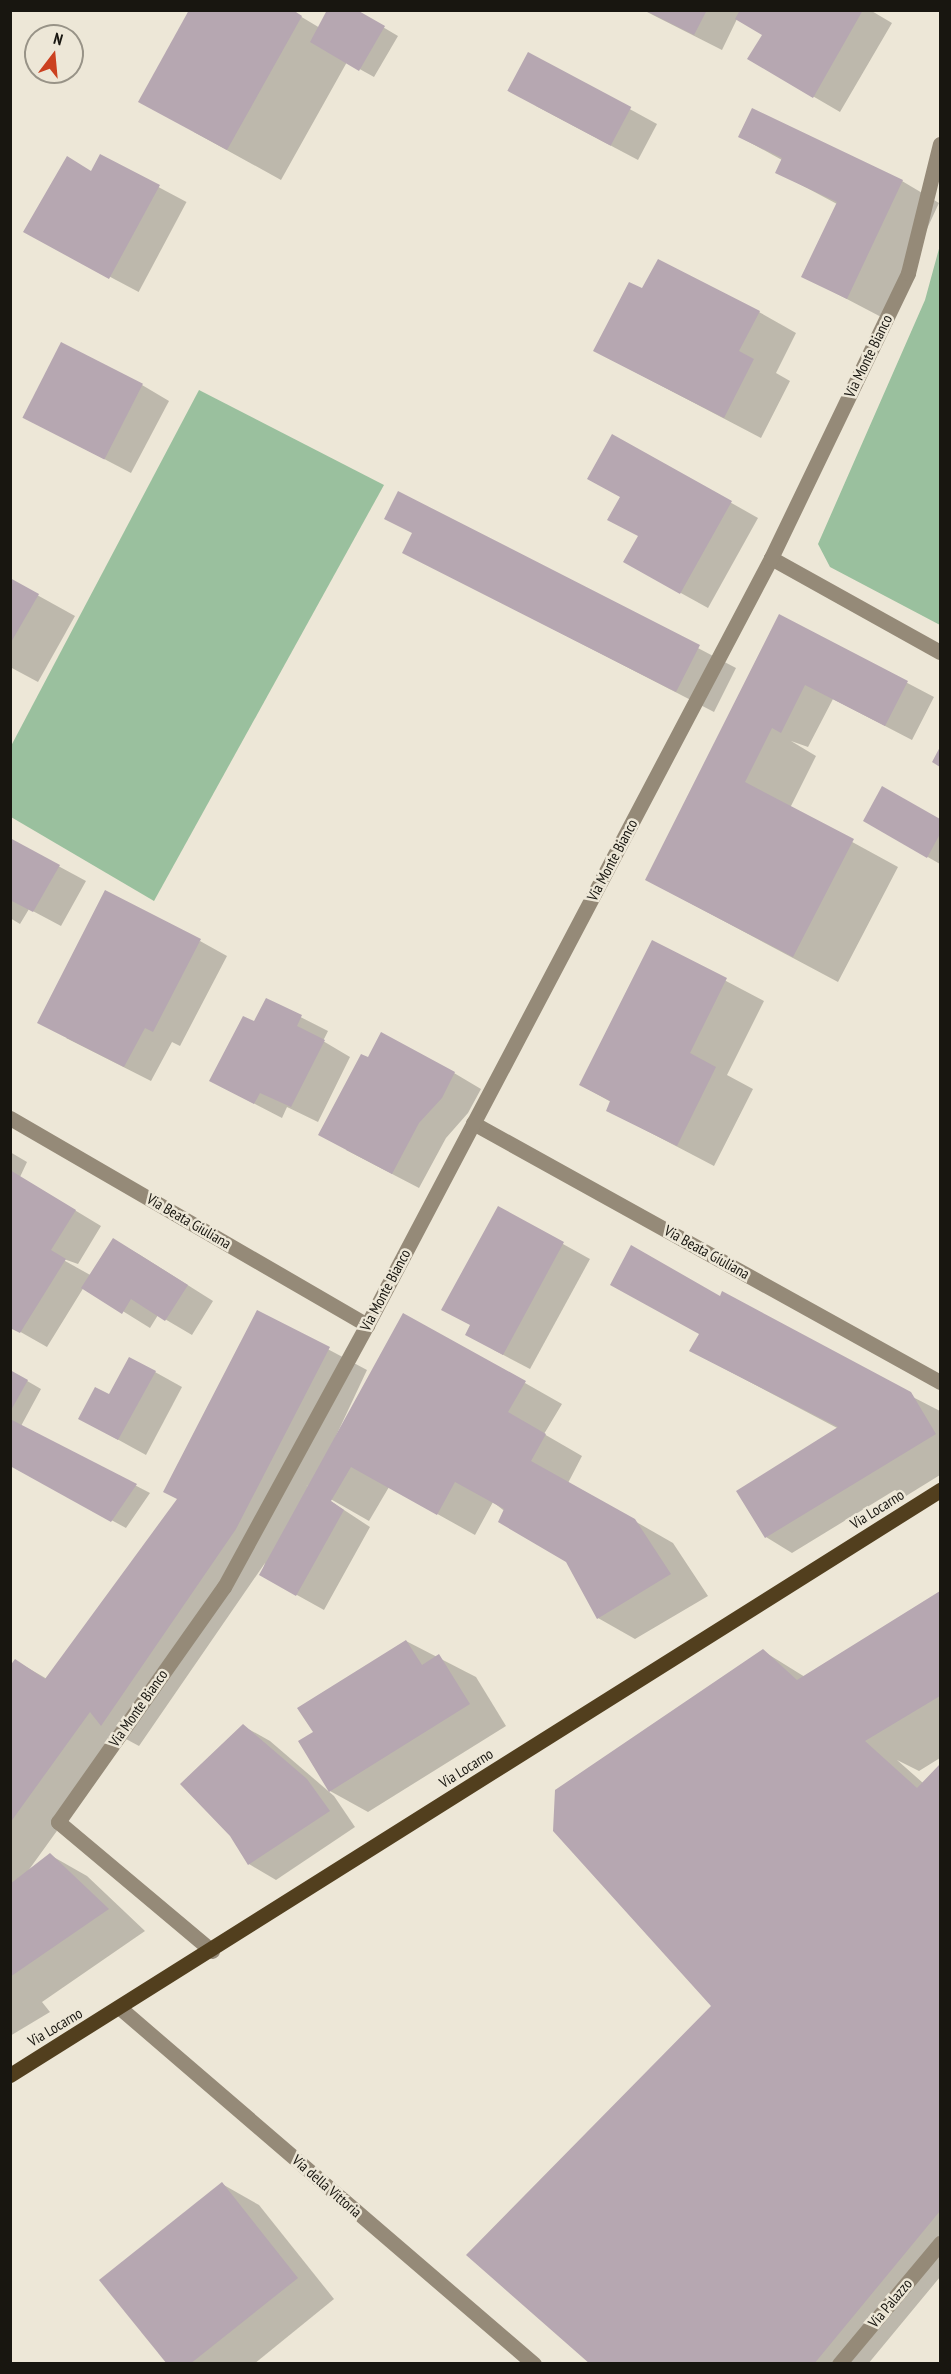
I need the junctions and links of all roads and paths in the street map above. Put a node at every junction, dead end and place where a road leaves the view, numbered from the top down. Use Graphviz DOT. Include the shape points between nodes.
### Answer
graph roads {
  1 [pos="940,144"];
  2 [pos="771,558"];
  3 [pos="940,652"];
  4 [pos="10,1118"];
  5 [pos="473,1123"];
  6 [pos="367,1325"];
  7 [pos="940,1382"];
  8 [pos="940,1490"];
  9 [pos="212,1951"];
  10 [pos="120,2008"];
  11 [pos="10,2075"];
  12 [pos="940,2244"];
  13 [pos="534,2364"];
  14 [pos="839,2364"];
  1 -- 2 [label="street, Via Monte Bianco" via="908,273"];
  2 -- 3 [label="street"];
  2 -- 5 [label="street, Via Monte Bianco"];
  4 -- 6 [label="street, Via Beata Giuliana"];
  5 -- 6 [label="street, Via Monte Bianco"];
  5 -- 7 [label="street, Via Beata Giuliana"];
  6 -- 9 [label="street, Via Monte Bianco" via="224,1587 58,1822"];
  8 -- 9 [label="main road, Via Locarno"];
  9 -- 10 [label="main road, Via Locarno"];
  10 -- 11 [label="main road, Via Locarno"];
  10 -- 13 [label="street, Via della Vittoria"];
  12 -- 14 [label="street, Via Palazzo"];
}
